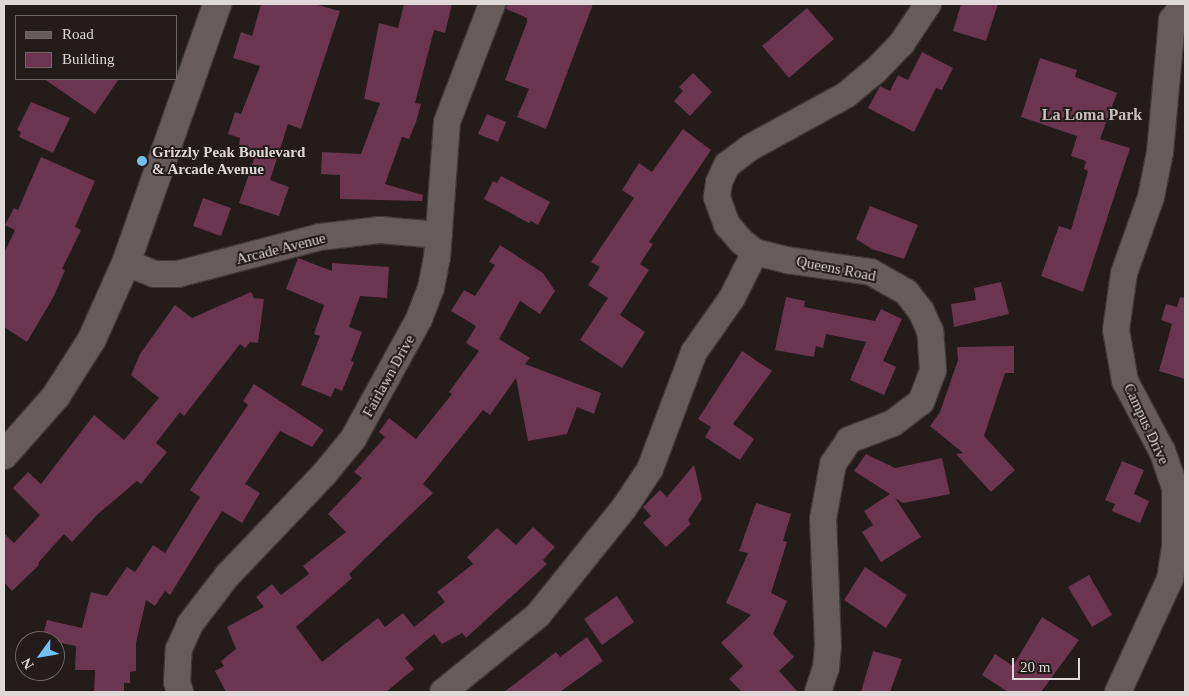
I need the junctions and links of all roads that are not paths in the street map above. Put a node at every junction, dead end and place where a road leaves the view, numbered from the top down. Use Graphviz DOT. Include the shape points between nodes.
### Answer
graph roads {
  1 [pos="218,4"];
  2 [pos="492,4"];
  3 [pos="928,4"];
  4 [pos="1184,4"];
  5 [pos="439,235"];
  6 [pos="755,252"];
  7 [pos="126,263"];
  8 [pos="4,455"];
  9 [pos="180,692"];
  10 [pos="443,692"];
  11 [pos="818,692"];
  12 [pos="1118,692"];
  1 -- 7 [label="street"];
  2 -- 5 [label="street, Fairlawn Drive" via="448,122"];
  3 -- 6 [label="street" via="902,43 846,95 751,147 727,165 719,182 718,197 727,225"];
  4 -- 12 [label="street, Campus Drive" via="1172,20 1160,152 1151,197 1124,273 1116,330 1125,381 1162,451 1175,488 1175,548 1170,579"];
  5 -- 7 [label="street, Arcade Avenue" via="380,230 320,237 178,274 154,274"];
  5 -- 9 [label="street, Fairlawn Drive" via="431,288 382,391 353,439 326,473 205,601 179,649 177,682"];
  6 -- 10 [label="street" via="732,298 694,352 650,469 624,508 538,615"];
  6 -- 11 [label="street, Queens Road" via="871,272 906,292 930,331 933,370 921,402 893,423 849,440 833,464 823,519 828,647"];
  7 -- 8 [label="street" via="87,347 56,396"];
}
